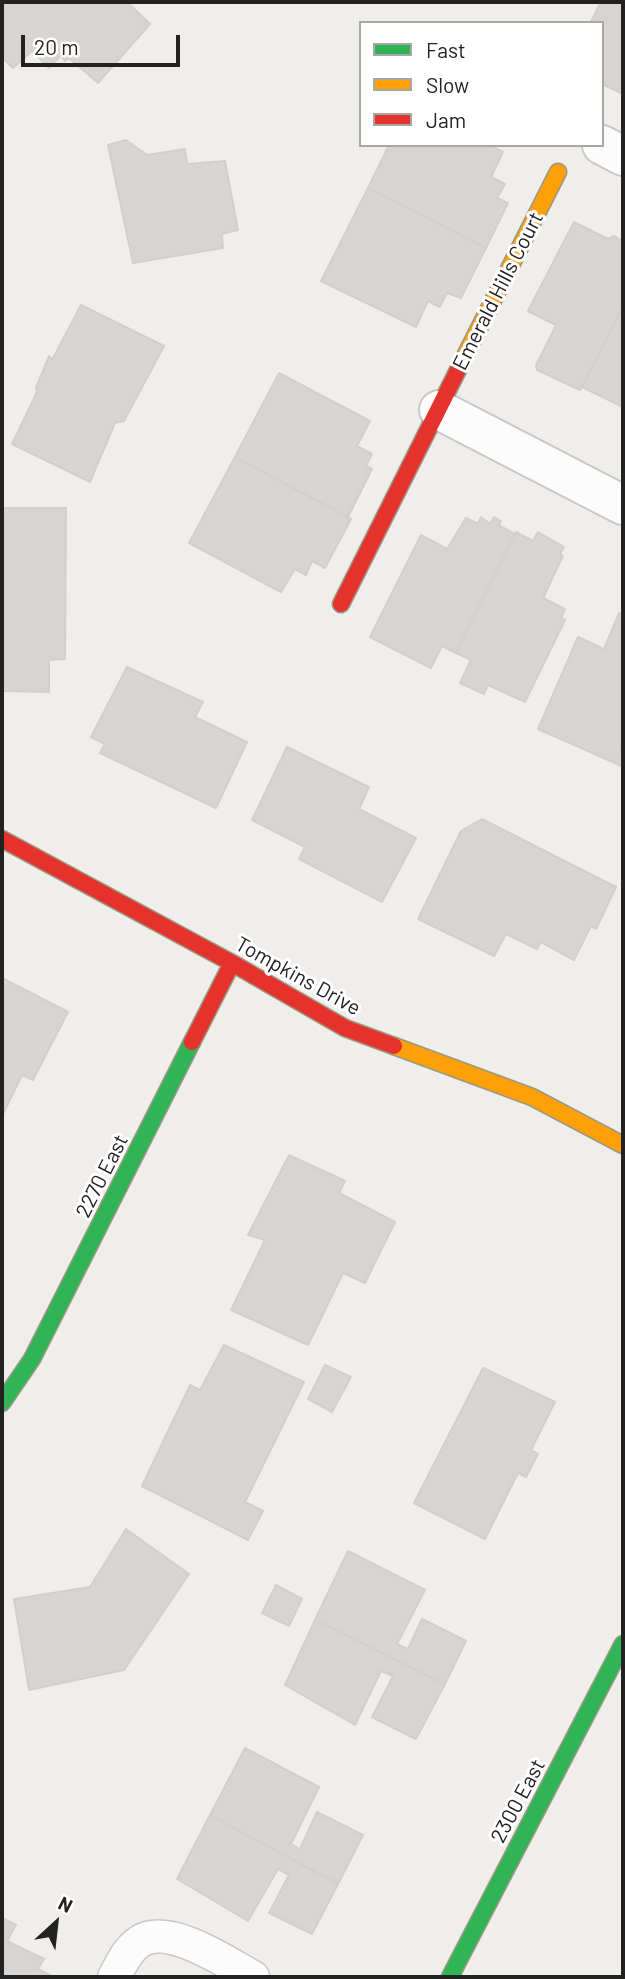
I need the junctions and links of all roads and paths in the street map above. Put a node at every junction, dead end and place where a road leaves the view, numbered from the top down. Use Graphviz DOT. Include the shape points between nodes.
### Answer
graph roads {
  1 [pos="604,146"];
  2 [pos="623,156"];
  3 [pos="558,172"];
  4 [pos="439,410"];
  5 [pos="623,505"];
  6 [pos="341,604"];
  7 [pos="2,839"];
  8 [pos="232,963"];
  9 [pos="623,1145"];
  10 [pos="2,1403"];
  11 [pos="623,1644"];
  12 [pos="114,1977"];
  13 [pos="253,1977"];
  14 [pos="450,1977"];
  1 -- 2 [label="street"];
  3 -- 4 [label="street, Emerald Hills Court"];
  4 -- 5 [label="street"];
  4 -- 6 [label="street, Emerald Hills Court"];
  7 -- 8 [label="street, Tompkins Drive"];
  8 -- 9 [label="street, Tompkins Drive" via="345,1028 532,1097"];
  8 -- 10 [label="street, 2270 East" via="32,1359"];
  11 -- 14 [label="street, 2300 East"];
  12 -- 13 [label="lane" via="131,1948 160,1936 187,1942"];
}
